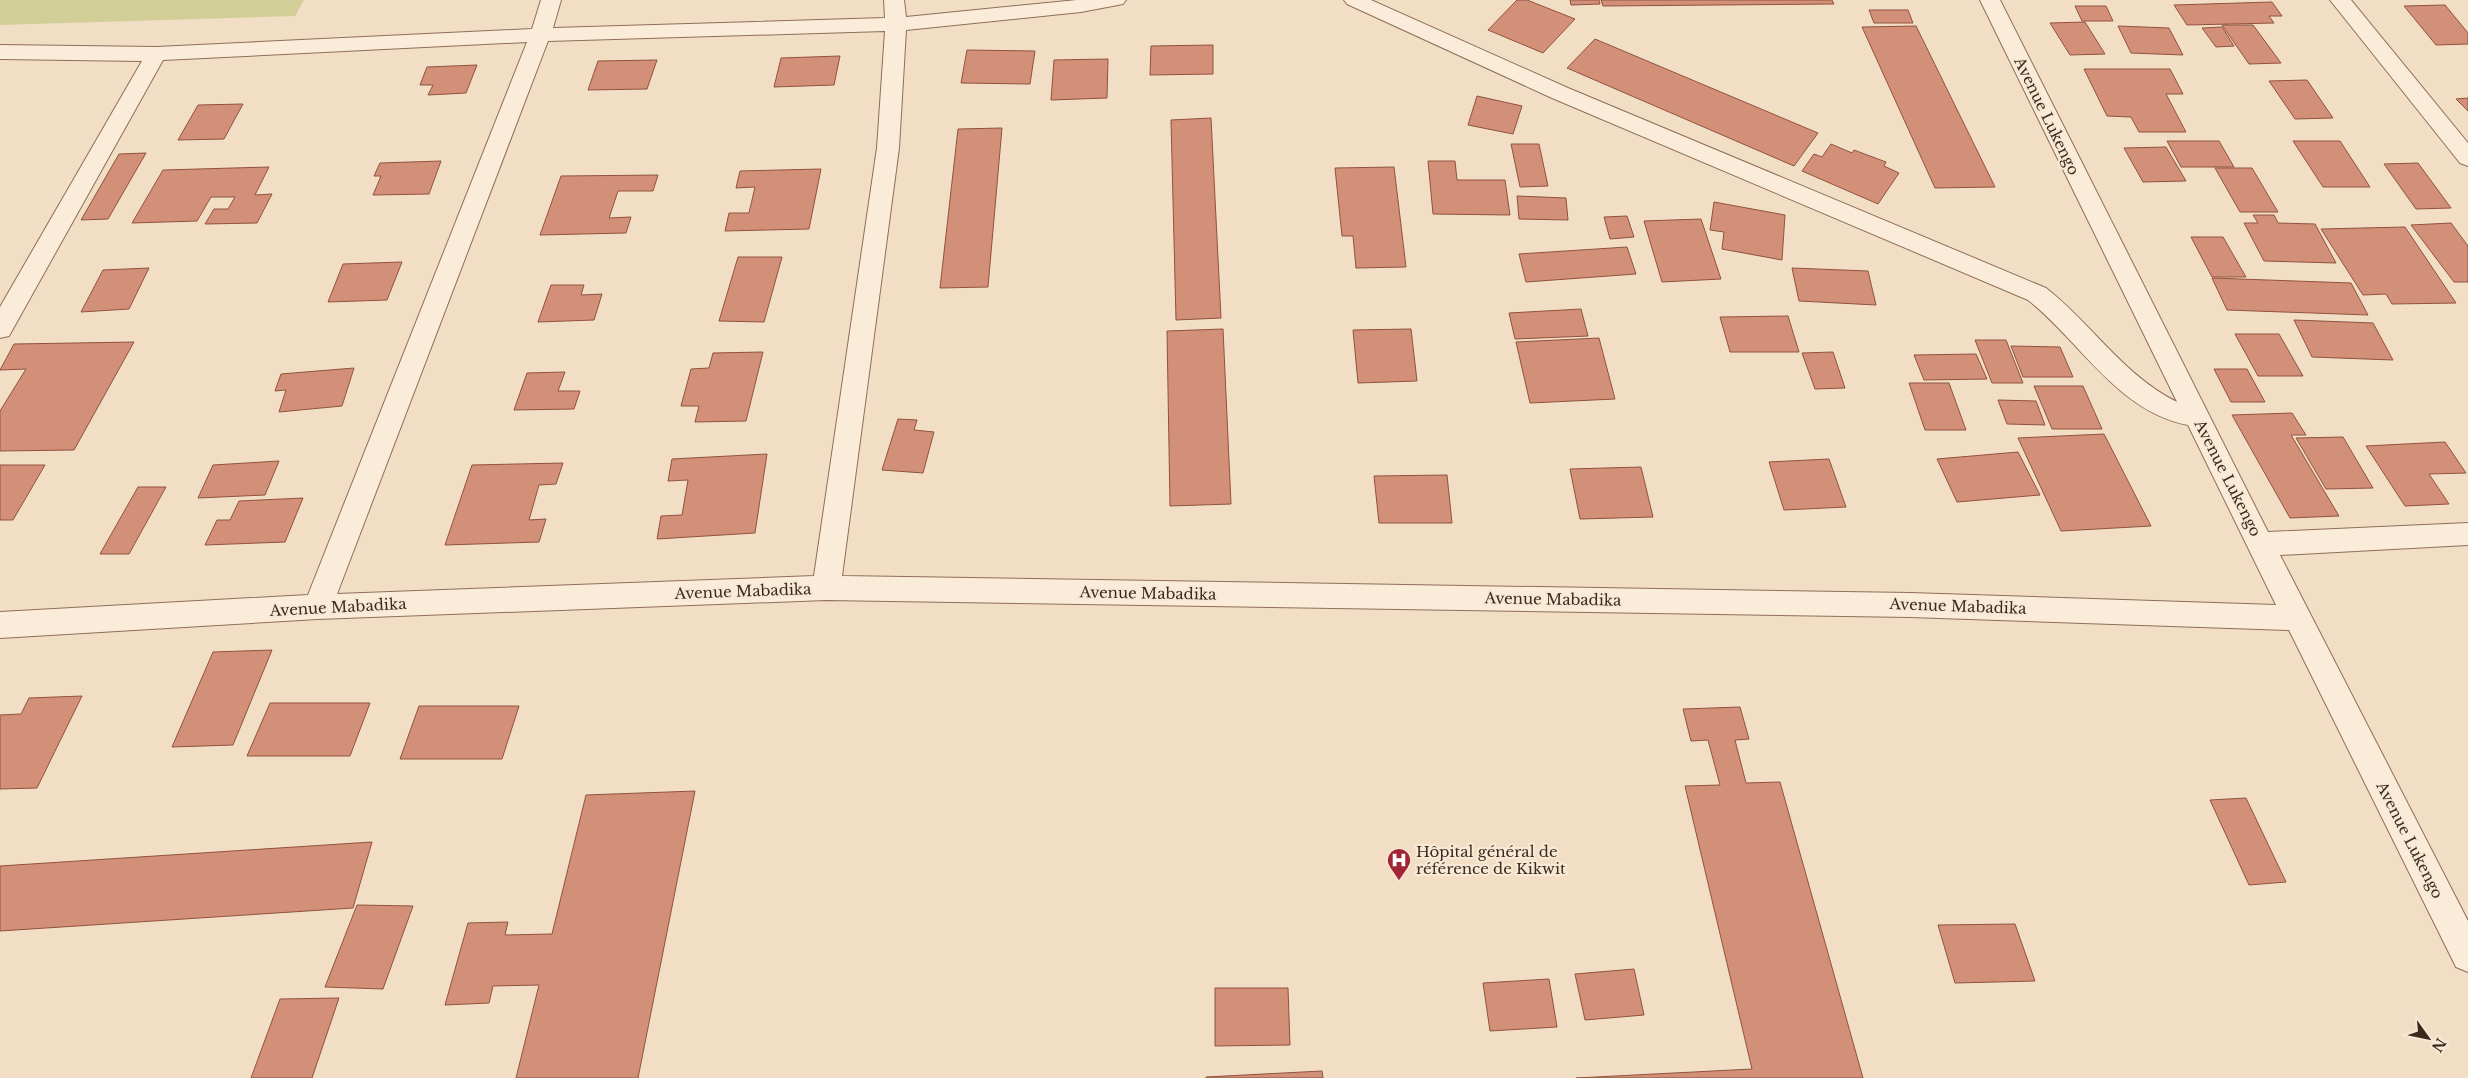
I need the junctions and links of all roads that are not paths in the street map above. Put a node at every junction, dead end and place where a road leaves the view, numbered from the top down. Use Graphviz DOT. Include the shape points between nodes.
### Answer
graph roads {
  1 [pos="551,0"];
  2 [pos="1116,0"];
  3 [pos="1354,0"];
  4 [pos="1990,0"];
  5 [pos="2340,0"];
  6 [pos="895,12"];
  7 [pos="540,35"];
  8 [pos="0,52"];
  9 [pos="156,54"];
  10 [pos="2468,158"];
  11 [pos="0,329"];
  12 [pos="2196,416"];
  13 [pos="2468,534"];
  14 [pos="2262,544"];
  15 [pos="826,588"];
  16 [pos="318,607"];
  17 [pos="2297,618"];
  18 [pos="0,625"];
  19 [pos="2468,955"];
  1 -- 7 [label="street"];
  2 -- 6 [label="street" via="1081,6"];
  3 -- 12 [label="street" via="1560,93 2038,294 2060,312 2100,358 2156,403 2174,412"];
  4 -- 12 [label="street, Avenue Lukengo"];
  5 -- 10 [label="street"];
  6 -- 7 [label="street"];
  6 -- 15 [label="street" via="888,148"];
  7 -- 9 [label="street"];
  7 -- 16 [label="street"];
  8 -- 9 [label="street"];
  9 -- 11 [label="street"];
  12 -- 14 [label="street, Avenue Lukengo"];
  13 -- 14 [label="street"];
  14 -- 17 [label="street, Avenue Lukengo"];
  15 -- 16 [label="street, Avenue Mabadika"];
  15 -- 17 [label="street, Avenue Mabadika" via="1910,605"];
  16 -- 18 [label="street, Avenue Mabadika"];
  17 -- 19 [label="street, Avenue Lukengo"];
}
